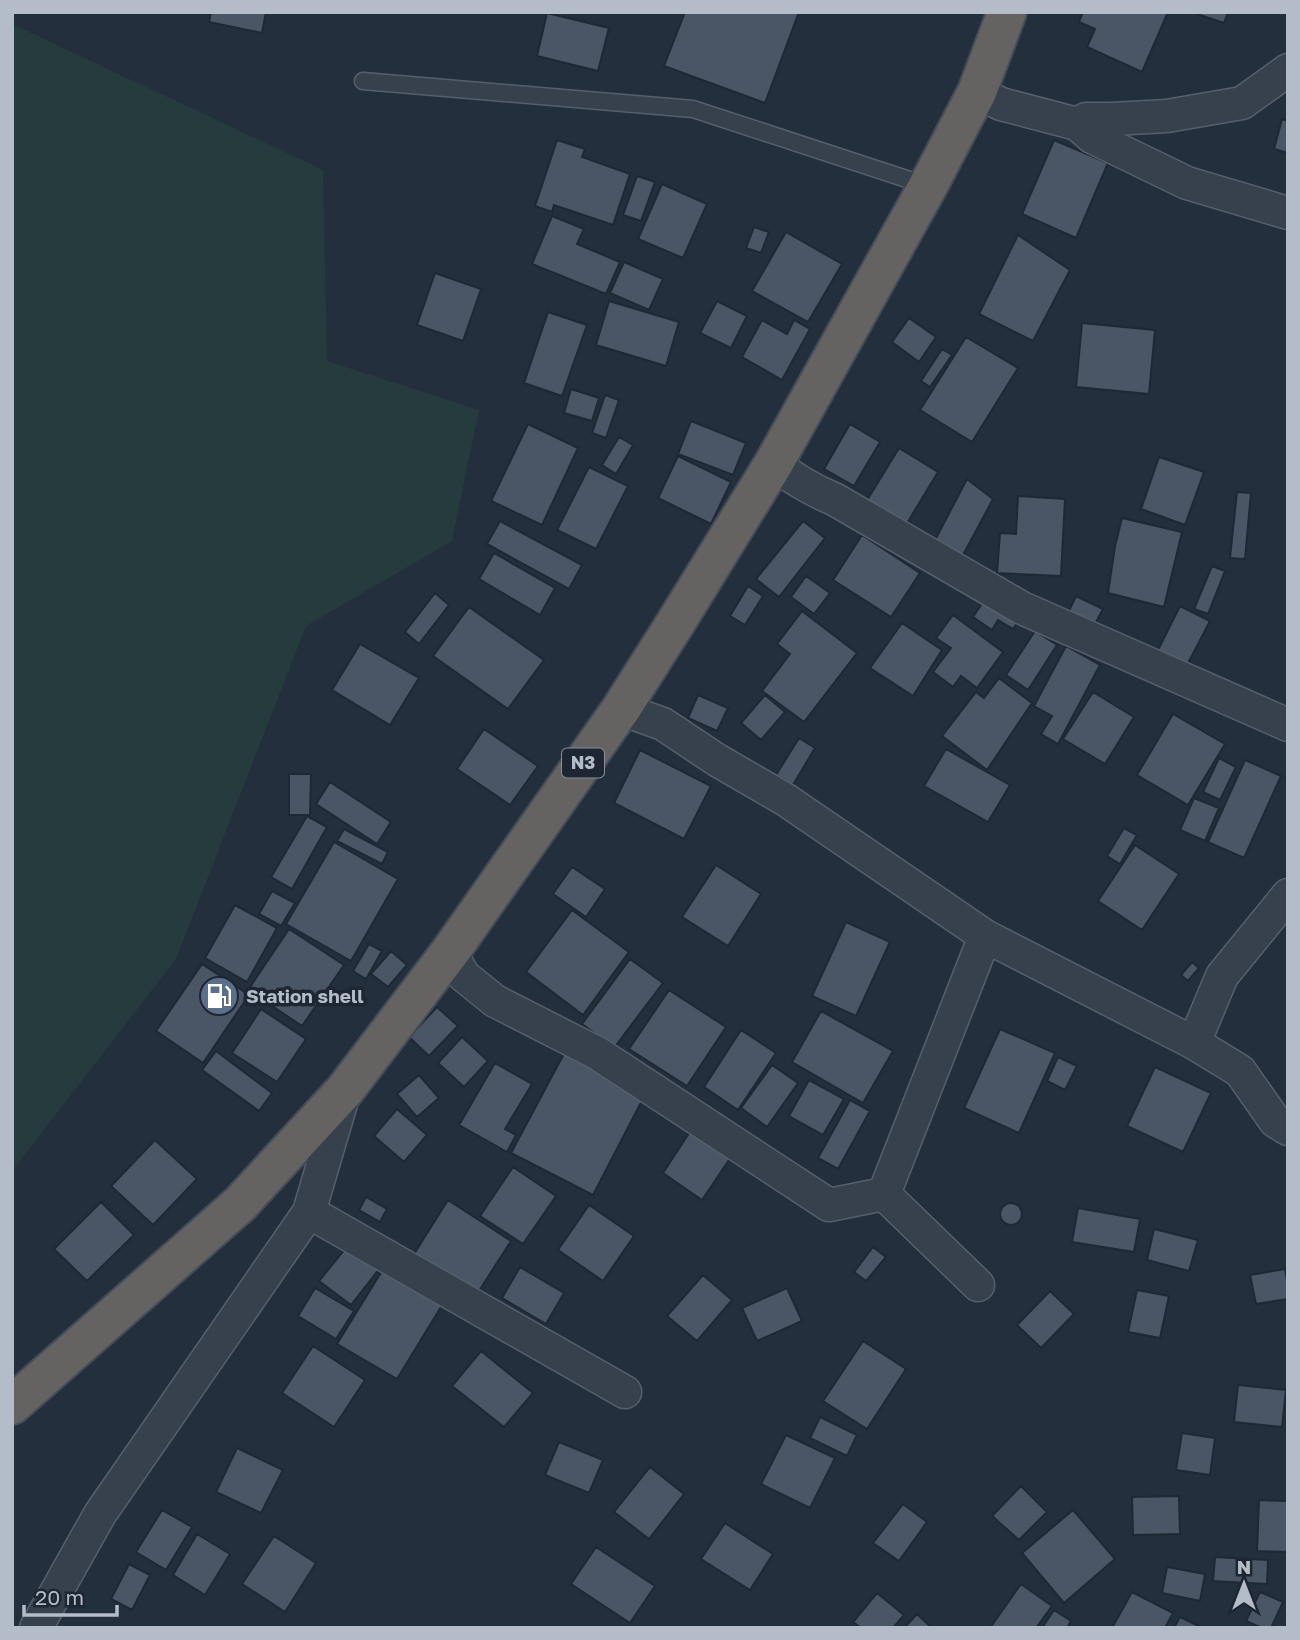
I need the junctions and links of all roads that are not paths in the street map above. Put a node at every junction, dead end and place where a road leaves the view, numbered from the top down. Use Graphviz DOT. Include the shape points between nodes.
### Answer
graph roads {
  1 [pos="1007,12"];
  2 [pos="1288,70"];
  3 [pos="363,81"];
  4 [pos="977,92"];
  5 [pos="1077,124"];
  6 [pos="928,186"];
  7 [pos="1288,213"];
  8 [pos="774,463"];
  9 [pos="621,709"];
  10 [pos="1288,724"];
  11 [pos="1288,895"];
  12 [pos="985,936"];
  13 [pos="450,952"];
  14 [pos="1194,1043"];
  15 [pos="345,1090"];
  16 [pos="1288,1129"];
  17 [pos="884,1194"];
  18 [pos="309,1212"];
  19 [pos="978,1285"];
  20 [pos="625,1392"];
  21 [pos="12,1405"];
  22 [pos="36,1628"];
  1 -- 4 [label="highway, N3"];
  2 -- 5 [label="street" via="1242,103 1167,116 1086,119"];
  3 -- 6 [label="lane" via="693,110"];
  4 -- 5 [label="street" via="1001,104"];
  4 -- 6 [label="highway, N3"];
  5 -- 7 [label="street" via="1092,137 1188,183"];
  6 -- 8 [label="highway, N3"];
  8 -- 9 [label="highway, N3"];
  8 -- 10 [label="street" via="1022,608"];
  9 -- 12 [label="street" via="663,724 786,800"];
  9 -- 13 [label="highway, N3"];
  11 -- 14 [label="street" via="1222,976"];
  12 -- 14 [label="street"];
  12 -- 17 [label="street"];
  13 -- 15 [label="highway, N3"];
  13 -- 17 [label="street" via="464,976 495,1001 597,1053 828,1205"];
  14 -- 16 [label="street" via="1240,1071 1275,1121"];
  15 -- 18 [label="street"];
  15 -- 21 [label="highway, N3" via="240,1204"];
  17 -- 19 [label="street"];
  18 -- 20 [label="street"];
  18 -- 22 [label="street" via="100,1514"];
}
